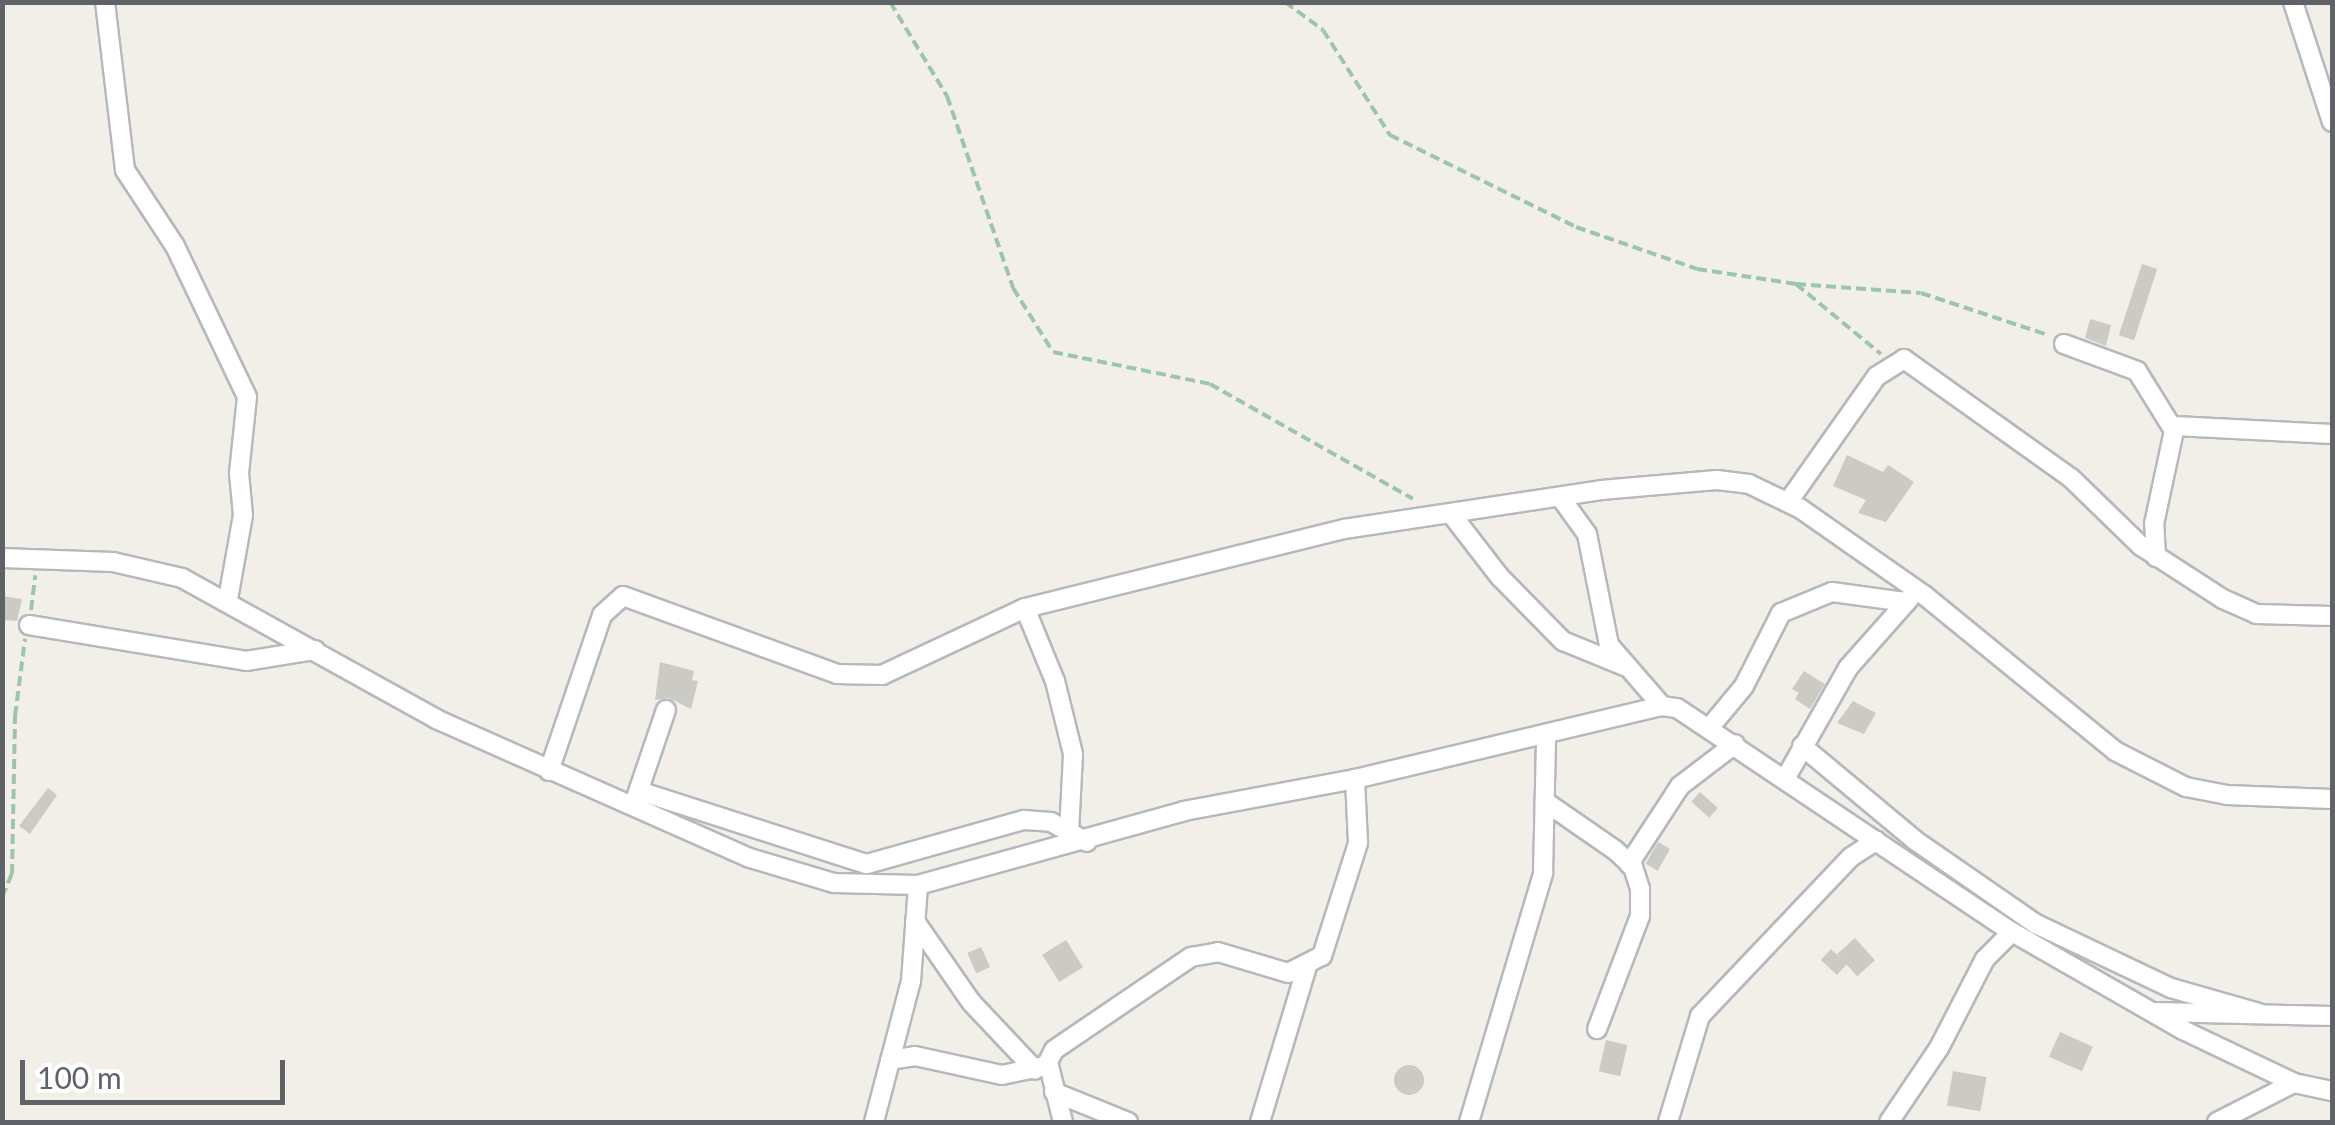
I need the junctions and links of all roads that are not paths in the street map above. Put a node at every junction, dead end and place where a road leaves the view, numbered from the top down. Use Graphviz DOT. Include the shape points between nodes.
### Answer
graph roads {
  1 [pos="106,2"];
  2 [pos="2293,2"];
  3 [pos="2332,122"];
  4 [pos="2064,344"];
  5 [pos="2172,428"];
  6 [pos="2332,434"];
  7 [pos="1561,498"];
  8 [pos="1788,502"];
  9 [pos="1447,516"];
  10 [pos="2156,557"];
  11 [pos="2,558"];
  12 [pos="1912,596"];
  13 [pos="228,600"];
  14 [pos="1026,608"];
  15 [pos="2332,616"];
  16 [pos="29,624"];
  17 [pos="315,650"];
  18 [pos="1624,666"];
  19 [pos="1662,706"];
  20 [pos="666,710"];
  21 [pos="1710,727"];
  22 [pos="1546,736"];
  23 [pos="1735,744"];
  24 [pos="1802,746"];
  25 [pos="549,770"];
  26 [pos="1356,779"];
  27 [pos="1785,779"];
  28 [pos="2332,799"];
  29 [pos="635,800"];
  30 [pos="1547,803"];
  31 [pos="1069,832"];
  32 [pos="1876,841"];
  33 [pos="1086,842"];
  34 [pos="1629,864"];
  35 [pos="918,884"];
  36 [pos="915,920"];
  37 [pos="2012,932"];
  38 [pos="1307,966"];
  39 [pos="2150,1011"];
  40 [pos="2259,1013"];
  41 [pos="2332,1016"];
  42 [pos="1597,1029"];
  43 [pos="890,1060"];
  44 [pos="1041,1066"];
  45 [pos="2294,1083"];
  46 [pos="2332,1091"];
  47 [pos="1054,1092"];
  48 [pos="874,1122"];
  49 [pos="1063,1122"];
  50 [pos="1128,1122"];
  51 [pos="1260,1122"];
  52 [pos="1469,1122"];
  53 [pos="1668,1122"];
  54 [pos="1889,1122"];
  55 [pos="2216,1122"];
  1 -- 13 [label="street" via="125,170 176,246 247,397 239,473 243,515"];
  2 -- 3 [label="street"];
  4 -- 5 [label="street" via="2137,371"];
  5 -- 6 [label="street"];
  5 -- 10 [label="street" via="2154,524"];
  7 -- 8 [label="street" via="1717,480 1749,484"];
  7 -- 9 [label="street"];
  7 -- 18 [label="street" via="1587,534 1603,626"];
  8 -- 10 [label="street" via="1891,363 1904,359 2071,478"];
  8 -- 12 [label="street"];
  9 -- 14 [label="street" via="1344,529"];
  9 -- 18 [label="street" via="1563,641"];
  10 -- 15 [label="street" via="2256,614"];
  11 -- 13 [label="street" via="113,562 182,578"];
  12 -- 21 [label="street" via="1832,592 1780,613 1744,686"];
  12 -- 24 [label="street" via="1848,668"];
  12 -- 28 [label="street" via="2114,751 2172,780 2227,795"];
  13 -- 17 [label="street"];
  14 -- 25 [label="street" via="882,674 837,674 623,596 602,615"];
  14 -- 31 [label="street" via="1055,681 1073,754"];
  16 -- 17 [label="street" via="246,661"];
  17 -- 25 [label="street" via="436,720"];
  18 -- 19 [label="street"];
  19 -- 21 [label="street"];
  19 -- 22 [label="street"];
  20 -- 29 [label="street"];
  21 -- 23 [label="street"];
  22 -- 26 [label="street"];
  22 -- 30 [label="street"];
  23 -- 27 [label="street"];
  23 -- 34 [label="street" via="1680,786"];
  24 -- 27 [label="street"];
  24 -- 40 [label="street" via="1916,841 2036,924 2171,988"];
  25 -- 29 [label="street"];
  26 -- 33 [label="street" via="1184,811"];
  26 -- 38 [label="street" via="1354,864 1322,956"];
  27 -- 32 [label="street"];
  29 -- 31 [label="street" via="867,864 1024,820"];
  29 -- 35 [label="street" via="750,858 834,883"];
  30 -- 34 [label="street"];
  30 -- 52 [label="street" via="1543,873"];
  31 -- 33 [label="street"];
  32 -- 37 [label="street"];
  32 -- 53 [label="street" via="1851,856 1700,1016"];
  33 -- 35 [label="street"];
  34 -- 42 [label="street" via="1640,889 1640,916"];
  35 -- 36 [label="street"];
  36 -- 43 [label="street" via="910,981"];
  36 -- 44 [label="street" via="970,1002"];
  37 -- 39 [label="street"];
  37 -- 54 [label="street" via="1985,960 1939,1048"];
  38 -- 44 [label="street" via="1288,972 1218,952 1191,957 1054,1050"];
  38 -- 51 [label="street"];
  39 -- 40 [label="street"];
  39 -- 45 [label="street"];
  40 -- 41 [label="street"];
  43 -- 44 [label="street" via="914,1056 1002,1075"];
  43 -- 48 [label="street"];
  44 -- 47 [label="street"];
  45 -- 46 [label="street"];
  45 -- 55 [label="street"];
  47 -- 49 [label="street"];
  47 -- 50 [label="street"];
}
